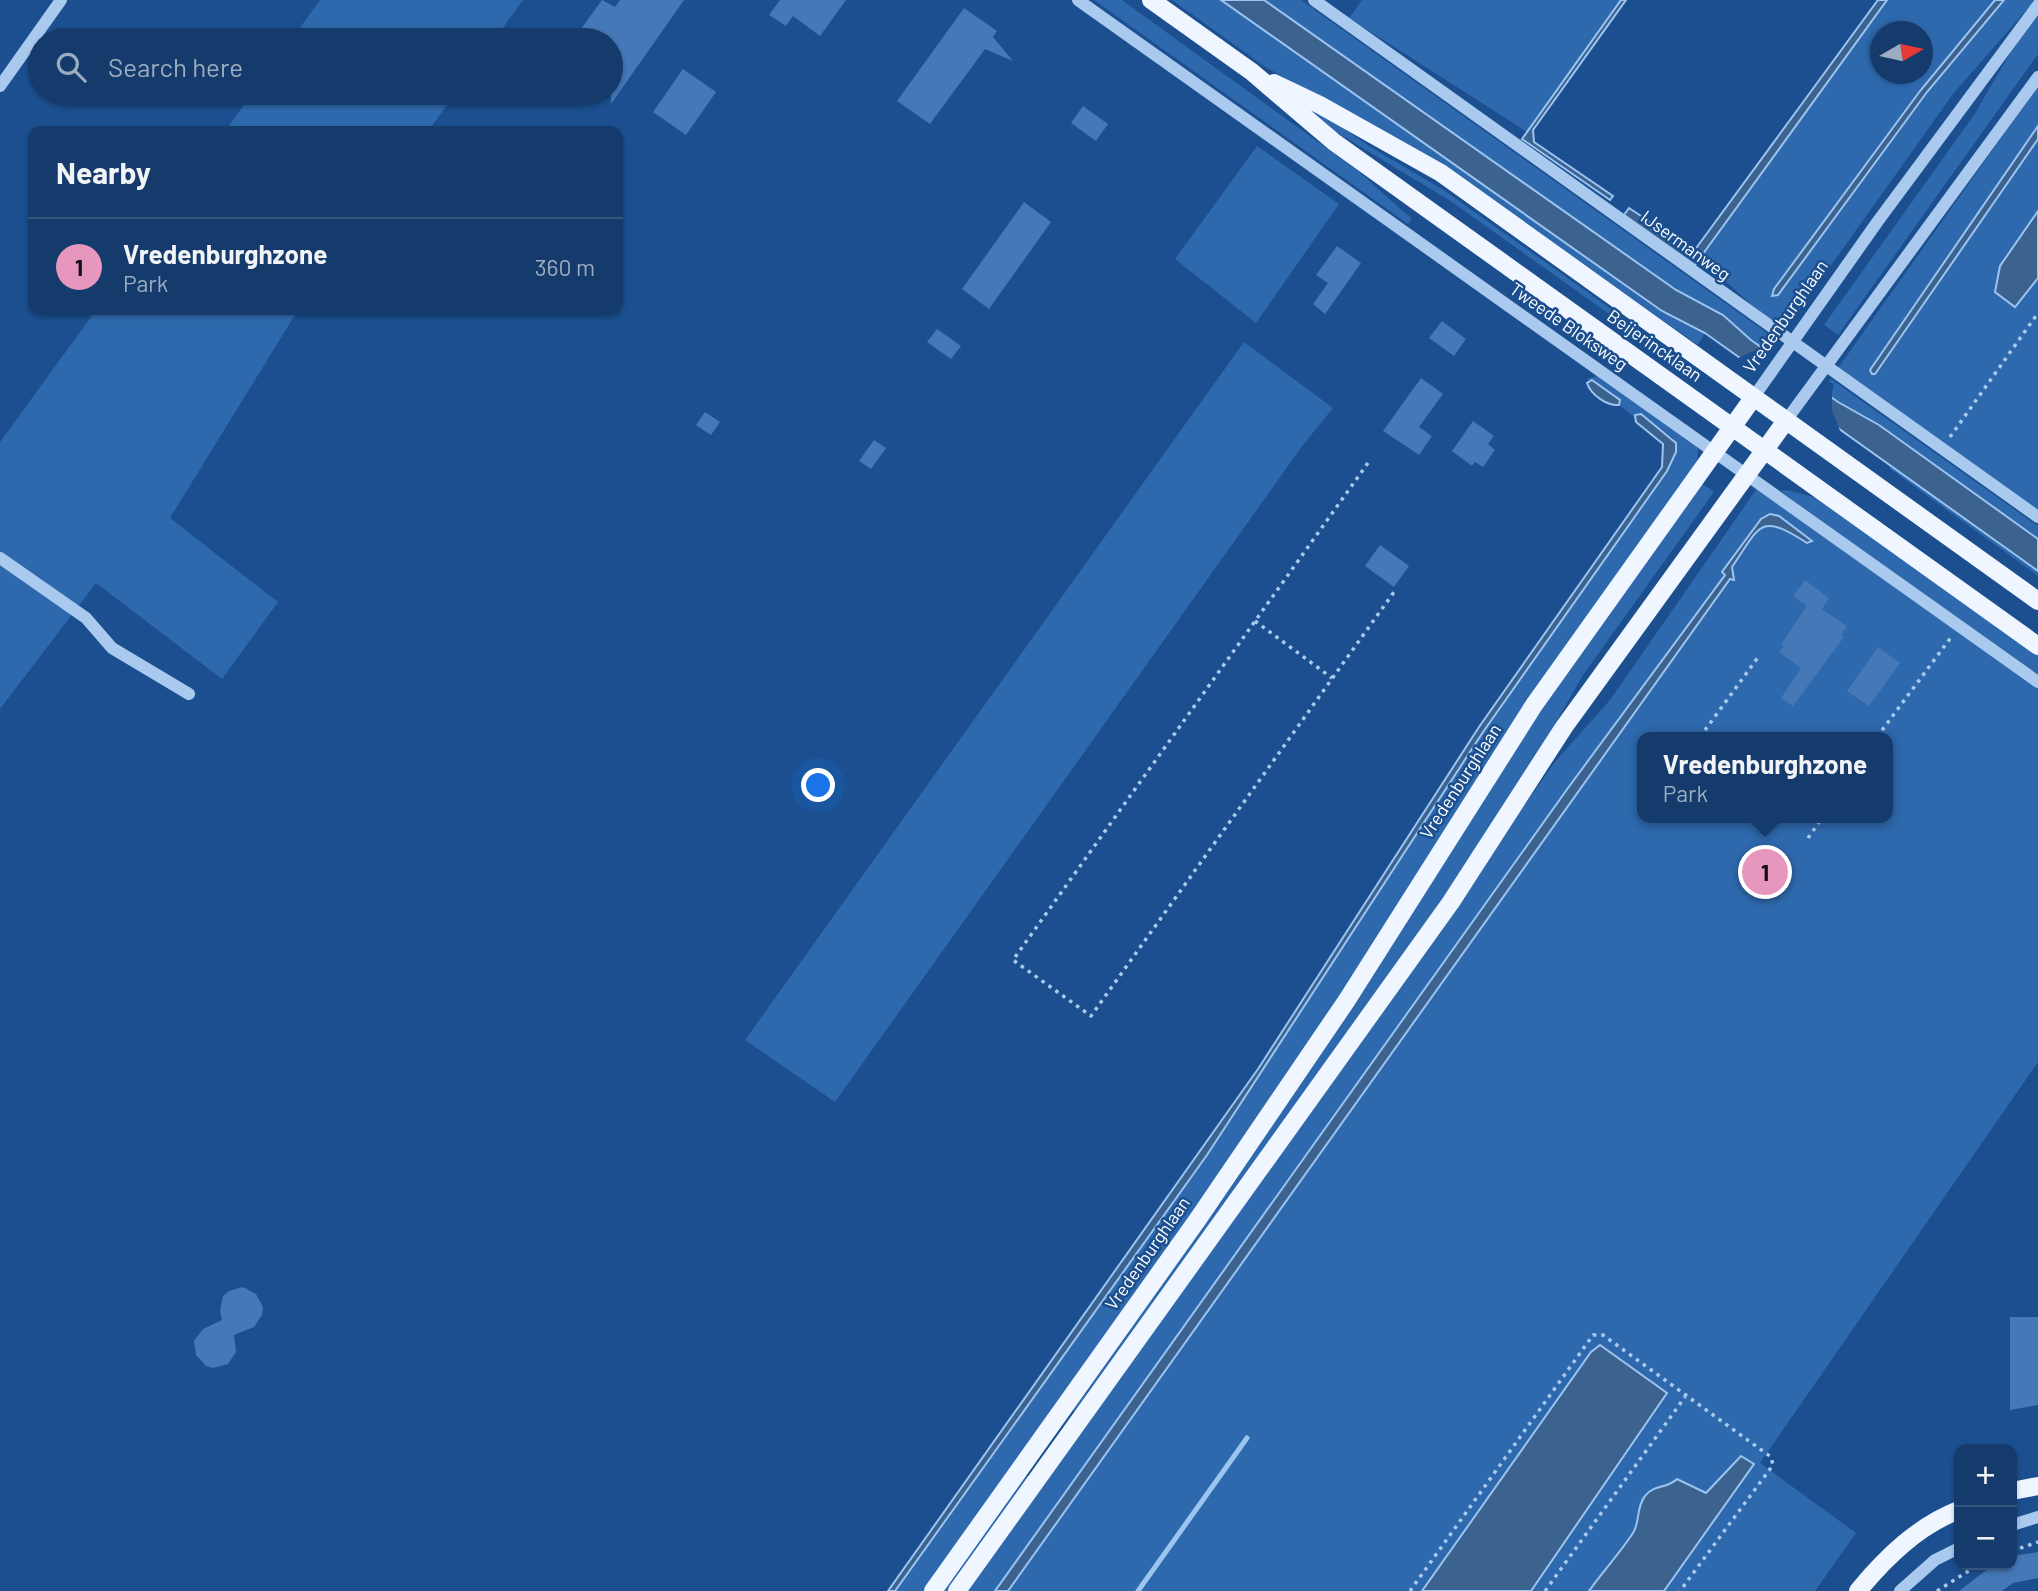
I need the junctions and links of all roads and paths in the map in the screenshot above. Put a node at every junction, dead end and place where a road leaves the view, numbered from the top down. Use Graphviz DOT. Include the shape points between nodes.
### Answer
graph roads {
  1 [pos="61,0"];
  2 [pos="1078,0"];
  3 [pos="1151,0"];
  4 [pos="1314,0"];
  5 [pos="2038,5"];
  6 [pos="41,28"];
  7 [pos="28,47"];
  8 [pos="1252,72"];
  9 [pos="2038,77"];
  10 [pos="0,86"];
  11 [pos="2038,313"];
  12 [pos="1792,344"];
  13 [pos="1826,366"];
  14 [pos="1753,398"];
  15 [pos="1785,422"];
  16 [pos="1732,426"];
  17 [pos="1942,448"];
  18 [pos="1714,452"];
  19 [pos="1766,452"];
  20 [pos="1368,463"];
  21 [pos="1749,476"];
  22 [pos="2038,517"];
  23 [pos="0,558"];
  24 [pos="1394,592"];
  25 [pos="2038,601"];
  26 [pos="1255,621"];
  27 [pos="1959,626"];
  28 [pos="2038,646"];
  29 [pos="1759,656"];
  30 [pos="1332,678"];
  31 [pos="2038,682"];
  32 [pos="189,694"];
  33 [pos="1704,732"];
  34 [pos="1881,732"];
  35 [pos="1818,823"];
  36 [pos="1808,838"];
  37 [pos="1685,1396"];
  38 [pos="2038,1486"];
  39 [pos="2017,1490"];
  40 [pos="1954,1512"];
  41 [pos="2038,1517"];
  42 [pos="2017,1523"];
  43 [pos="2038,1542"];
  44 [pos="2017,1549"];
  45 [pos="1954,1550"];
  46 [pos="1970,1570"];
  47 [pos="933,1591"];
  48 [pos="957,1591"];
  49 [pos="1410,1591"];
  50 [pos="1545,1591"];
  51 [pos="1680,1591"];
  52 [pos="1858,1591"];
  53 [pos="1900,1591"];
  54 [pos="1937,1591"];
  1 -- 6 [label="street"];
  2 -- 18 [label="street, Tweede Bloksweg"];
  3 -- 8 [label="main road, Beijerincklaan"];
  4 -- 12 [label="street, IJsermanweg"];
  5 -- 12 [label="street, Vredenburghlaan"];
  7 -- 10 [label="street"];
  8 -- 14 [label="main road, Beijerincklaan" via="1441,173"];
  8 -- 16 [label="main road, Beijerincklaan" via="1334,142"];
  9 -- 13 [label="street"];
  11 -- 17 [label="path"];
  12 -- 13 [label="street, IJsermanweg"];
  12 -- 14 [label="street, Vredenburghlaan"];
  13 -- 15 [label="street"];
  13 -- 17 [label="street, IJsermanweg"];
  14 -- 15 [label="main road, Beijerincklaan"];
  14 -- 16 [label="main road, Vredenburghlaan"];
  15 -- 19 [label="main road"];
  15 -- 25 [label="main road, Beijerincklaan"];
  16 -- 18 [label="main road, Vredenburghlaan"];
  16 -- 19 [label="main road, Beijerincklaan"];
  17 -- 22 [label="street, IJsermanweg"];
  18 -- 21 [label="street, Tweede Bloksweg"];
  18 -- 47 [label="main road, Vredenburghlaan" via="1534,705 1348,1000 1198,1219"];
  19 -- 21 [label="main road"];
  19 -- 28 [label="main road, Beijerincklaan"];
  20 -- 26 [label="path"];
  21 -- 27 [label="street, Tweede Bloksweg"];
  21 -- 48 [label="main road" via="1564,727 1451,902"];
  23 -- 32 [label="street" via="86,618 112,648"];
  24 -- 30 [label="path"];
  26 -- 30 [label="path"];
  26 -- 30 [label="path" via="1013,961 1091,1016"];
  27 -- 31 [label="street, Tweede Bloksweg"];
  27 -- 34 [label="path"];
  29 -- 33 [label="path"];
  35 -- 36 [label="path"];
  37 -- 49 [label="path" via="1604,1335 1593,1335"];
  37 -- 50 [label="path"];
  37 -- 51 [label="path" via="1771,1457 1773,1465"];
  38 -- 39 [label="main road"];
  40 -- 52 [label="main road" via="1886,1557"];
  41 -- 42 [label="street"];
  43 -- 44 [label="path"];
  45 -- 53 [label="street" via="1935,1560"];
  46 -- 54 [label="path"];
}
